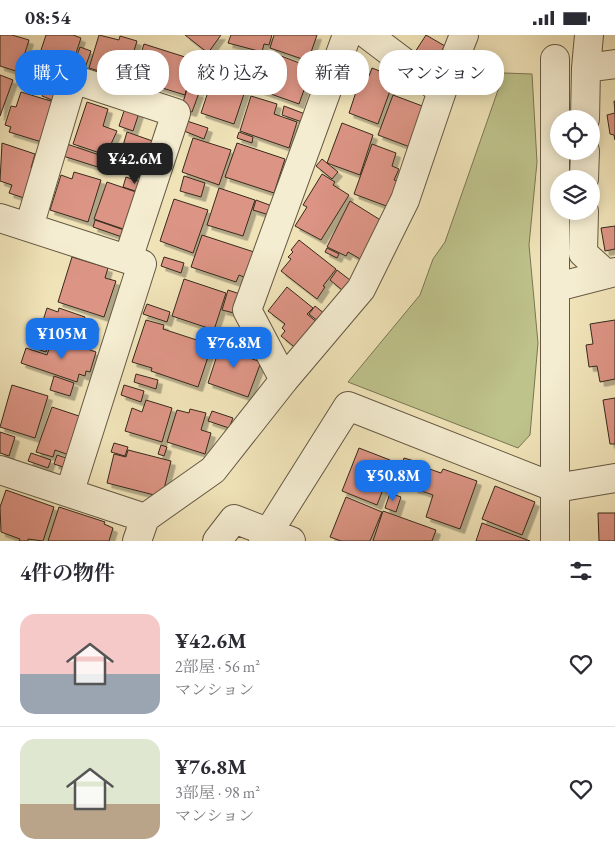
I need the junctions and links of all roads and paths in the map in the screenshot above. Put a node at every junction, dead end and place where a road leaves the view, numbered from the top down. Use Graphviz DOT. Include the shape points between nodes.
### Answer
graph roads {
  1 [pos="347,35"];
  2 [pos="368,35"];
  3 [pos="464,35"];
  4 [pos="589,35"];
  5 [pos="388,50"];
  6 [pos="458,50"];
  7 [pos="555,59"];
  8 [pos="615,64"];
  9 [pos="586,68"];
  10 [pos="441,95"];
  11 [pos="585,110"];
  12 [pos="0,218"];
  13 [pos="584,220"];
  14 [pos="28,227"];
  15 [pos="128,259"];
  16 [pos="611,273"];
  17 [pos="557,287"];
  18 [pos="284,380"];
  19 [pos="0,470"];
  20 [pos="615,478"];
  21 [pos="556,488"];
  22 [pos="70,491"];
  23 [pos="141,530"];
  24 [pos="274,538"];
  25 [pos="217,541"];
  26 [pos="556,541"];
  1 -- 18 [label="street" via="247,310"];
  2 -- 5 [label="street"];
  3 -- 6 [label="street"];
  4 -- 9 [label="street"];
  7 -- 17 [label="street"];
  8 -- 9 [label="street"];
  9 -- 11 [label="street"];
  10 -- 18 [label="street" via="405,199 361,289"];
  12 -- 14 [label="street"];
  13 -- 16 [label="street" via="583,253"];
  14 -- 15 [label="street"];
  14 -- 15 [label="street" via="73,79 92,85 176,113"];
  15 -- 22 [label="street" via="142,264"];
  16 -- 17 [label="street"];
  17 -- 21 [label="street"];
  18 -- 23 [label="street" via="213,470"];
  19 -- 22 [label="street"];
  20 -- 21 [label="street"];
  21 -- 24 [label="street" via="348,406"];
  21 -- 26 [label="street"];
  22 -- 23 [label="street"];
  24 -- 25 [label="street" via="234,519"];
}
